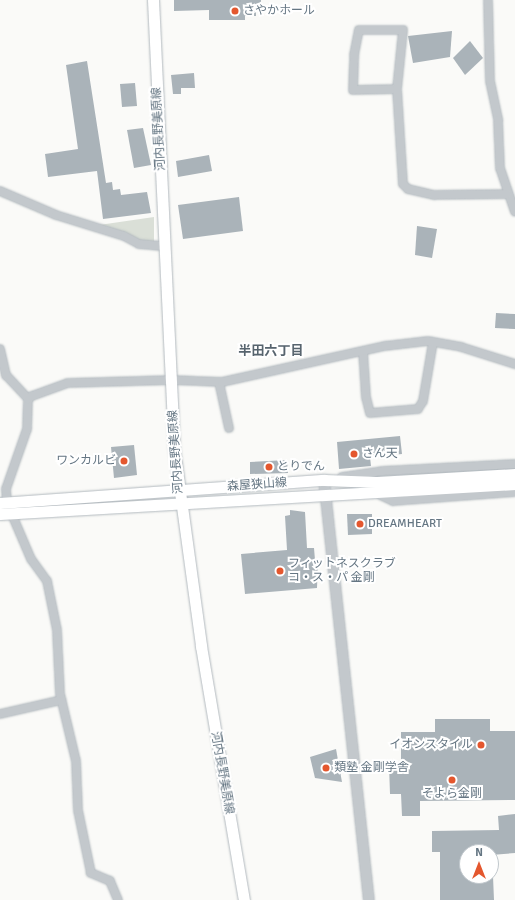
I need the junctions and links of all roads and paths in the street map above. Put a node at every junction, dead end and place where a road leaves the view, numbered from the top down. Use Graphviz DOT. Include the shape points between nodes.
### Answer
graph roads {
  1 [pos="153,0"];
  2 [pos="488,0"];
  3 [pos="397,89"];
  4 [pos="0,191"];
  5 [pos="507,194"];
  6 [pos="515,212"];
  7 [pos="164,246"];
  8 [pos="433,342"];
  9 [pos="0,349"];
  10 [pos="363,351"];
  11 [pos="515,364"];
  12 [pos="172,380"];
  13 [pos="219,382"];
  14 [pos="28,400"];
  15 [pos="229,428"];
  16 [pos="515,464"];
  17 [pos="324,480"];
  18 [pos="513,482"];
  19 [pos="179,490"];
  20 [pos="325,495"];
  21 [pos="179,502"];
  22 [pos="4,508"];
  23 [pos="62,700"];
  24 [pos="0,714"];
  25 [pos="118,900"];
  26 [pos="244,900"];
  27 [pos="369,900"];
  1 -- 7 [label="main road, 河内長野美原線"];
  2 -- 5 [label="street" via="490,81 498,120 500,168"];
  3 -- 3 [label="street" via="403,30 359,30 354,55 353,90"];
  3 -- 5 [label="street" via="403,184 408,189 434,195"];
  4 -- 7 [label="street" via="56,215 124,236 139,244"];
  5 -- 6 [label="street"];
  7 -- 12 [label="main road, 河内長野美原線"];
  8 -- 10 [label="street"];
  8 -- 10 [label="street" via="423,401 418,409 370,413 366,396"];
  8 -- 11 [label="street" via="461,347"];
  9 -- 14 [label="street" via="6,375"];
  10 -- 13 [label="street"];
  12 -- 13 [label="street"];
  12 -- 14 [label="street" via="68,383 32,396"];
  12 -- 19 [label="main road, 河内長野美原線"];
  13 -- 15 [label="street"];
  14 -- 22 [label="street" via="27,429 6,489"];
  16 -- 17 [label="street" via="382,471"];
  17 -- 18 [label="main road, 森屋狭山線"];
  17 -- 19 [label="main road, 森屋狭山線"];
  17 -- 20 [label="street"];
  18 -- 20 [label="main road, 森屋狭山線"];
  19 -- 21 [label="main road, 河内長野美原線"];
  19 -- 22 [label="main road, 森屋狭山線"];
  20 -- 21 [label="main road, 森屋狭山線"];
  20 -- 27 [label="street"];
  21 -- 22 [label="main road, 森屋狭山線"];
  21 -- 26 [label="main road, 河内長野美原線"];
  22 -- 23 [label="street" via="31,559 47,581 57,630"];
  23 -- 24 [label="street"];
  23 -- 25 [label="street" via="76,761 78,810 91,873 110,881"];
}
